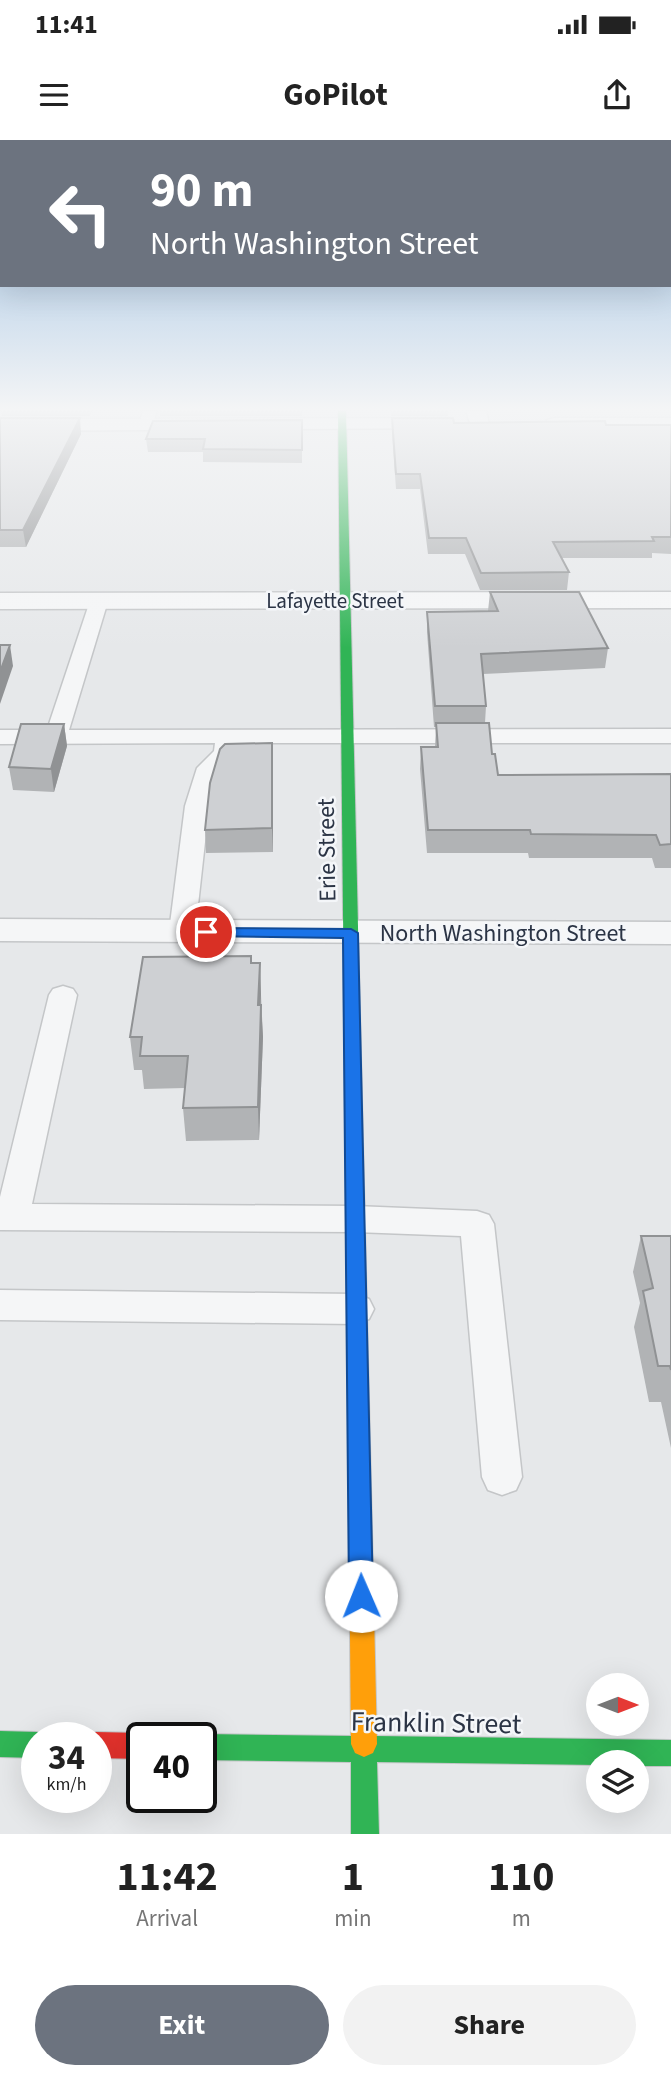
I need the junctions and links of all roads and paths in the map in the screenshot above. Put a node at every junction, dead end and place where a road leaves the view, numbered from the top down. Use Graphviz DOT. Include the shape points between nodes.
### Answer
graph roads {
  1 [pos="344,490"];
  2 [pos="671,600"];
  3 [pos="0,601"];
  4 [pos="99,601"];
  5 [pos="346,601"];
  6 [pos="56,736"];
  7 [pos="227,736"];
  8 [pos="348,736"];
  9 [pos="671,736"];
  10 [pos="0,737"];
  11 [pos="0,930"];
  12 [pos="182,932"];
  13 [pos="351,933"];
  14 [pos="671,933"];
  15 [pos="63,995"];
  16 [pos="6,1216"];
  17 [pos="355,1219"];
  18 [pos="0,1305"];
  19 [pos="356,1309"];
  20 [pos="502,1477"];
  21 [pos="0,1744"];
  22 [pos="21,1745"];
  23 [pos="217,1747"];
  24 [pos="364,1749"];
  25 [pos="671,1753"];
  26 [pos="365,1834"];
  1 -- 5 [label="street, Erie Street"];
  2 -- 5 [label="street, Lafayette Street"];
  3 -- 4 [label="street, Lafayette Street"];
  4 -- 5 [label="street, Lafayette Street"];
  4 -- 6 [label="lane"];
  5 -- 8 [label="street, Erie Street"];
  6 -- 7 [label="lane"];
  6 -- 10 [label="lane"];
  7 -- 8 [label="lane"];
  7 -- 12 [label="lane" via="225,753 208,768 197,806"];
  8 -- 9 [label="lane"];
  8 -- 13 [label="street, Erie Street"];
  11 -- 12 [label="street, North Washington Street"];
  12 -- 13 [label="street, North Washington Street"];
  13 -- 14 [label="street, North Washington Street"];
  13 -- 17 [label="street, Erie Street"];
  15 -- 16 [label="lane"];
  16 -- 17 [label="lane"];
  17 -- 19 [label="street, Erie Street"];
  17 -- 20 [label="lane" via="477,1224"];
  18 -- 19 [label="lane"];
  19 -- 24 [label="street, Erie Street"];
  21 -- 22 [label="street"];
  23 -- 24 [label="street, Franklin Street"];
  24 -- 25 [label="street, Franklin Street"];
  24 -- 26 [label="street, Erie Street"];
}
